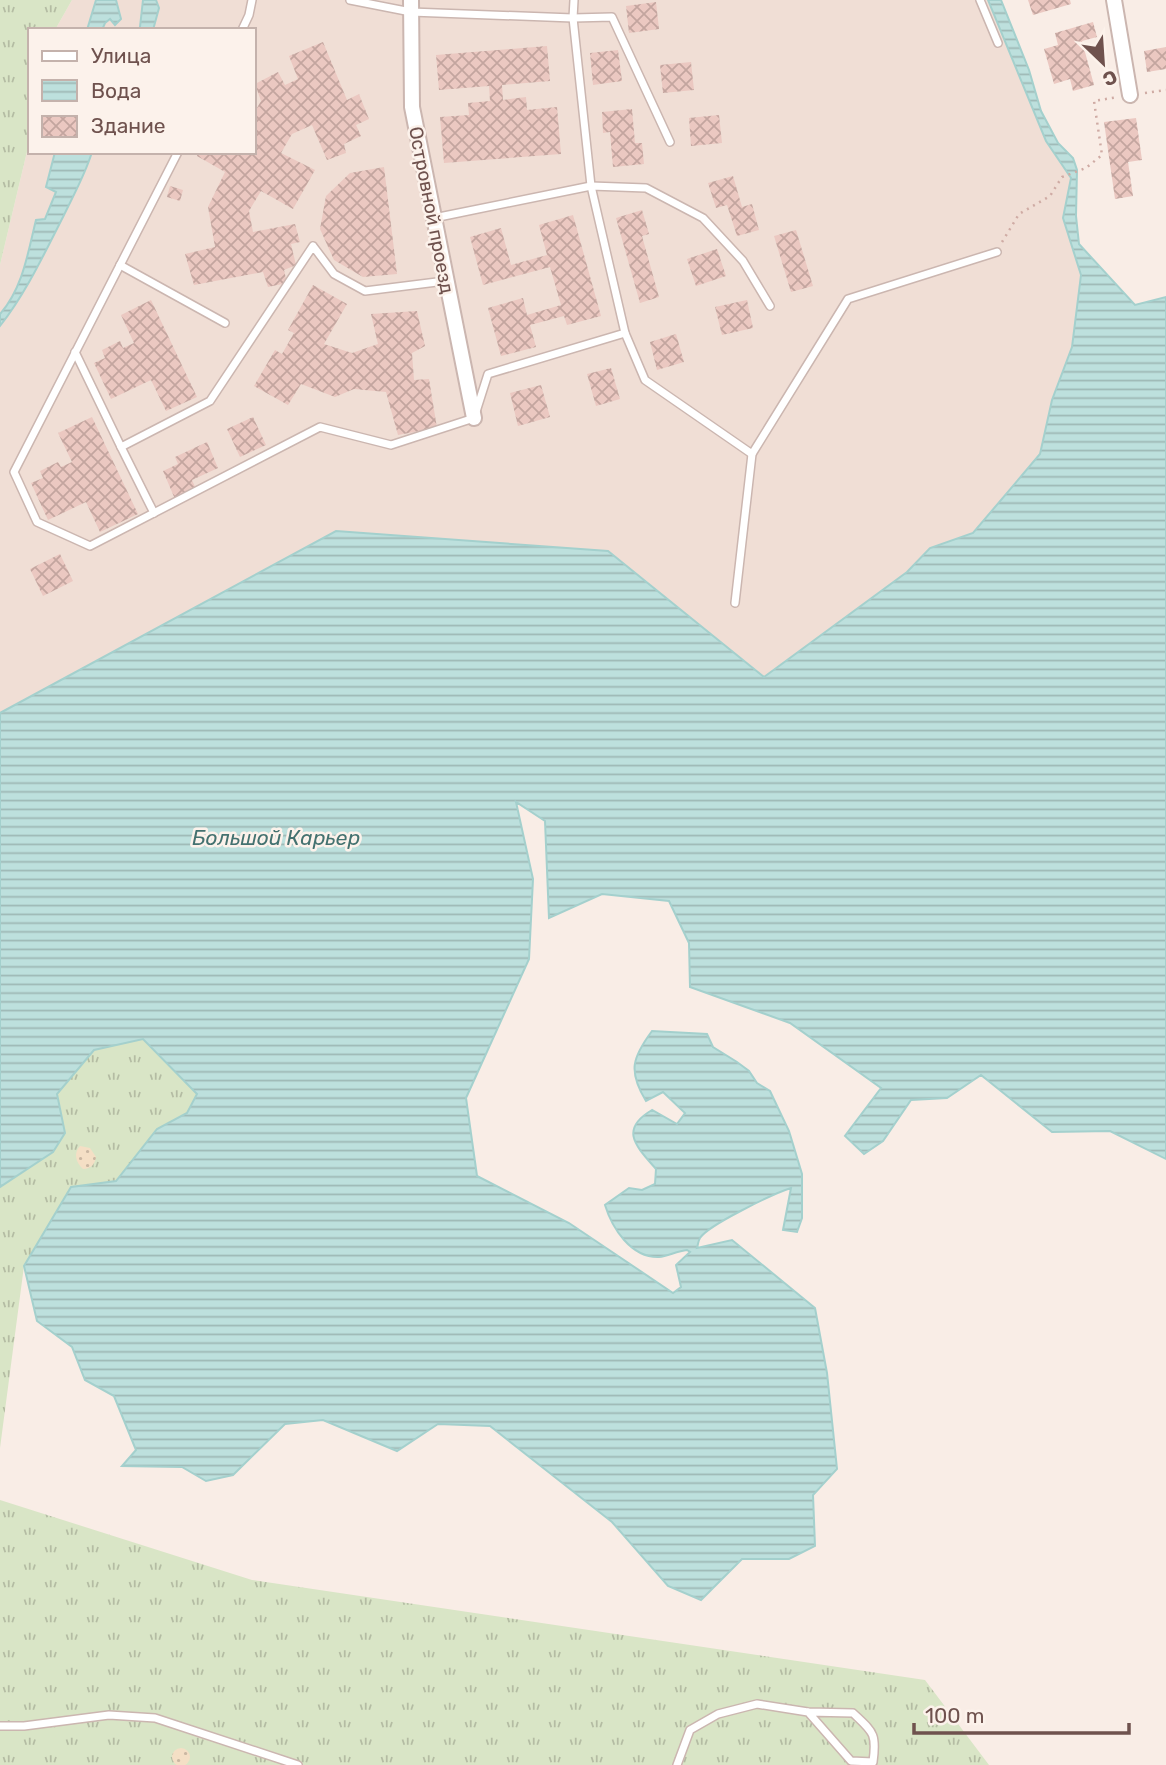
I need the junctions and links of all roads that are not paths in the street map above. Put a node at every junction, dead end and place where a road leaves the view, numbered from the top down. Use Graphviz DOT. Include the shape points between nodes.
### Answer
graph roads {
  1 [pos="252,0"];
  2 [pos="350,0"];
  3 [pos="574,0"];
  4 [pos="980,0"];
  5 [pos="1114,0"];
  6 [pos="411,6"];
  7 [pos="573,18"];
  8 [pos="243,28"];
  9 [pos="998,43"];
  10 [pos="1130,95"];
  11 [pos="670,142"];
  12 [pos="177,154"];
  13 [pos="591,186"];
  14 [pos="433,218"];
  15 [pos="997,252"];
  16 [pos="120,265"];
  17 [pos="445,281"];
  18 [pos="770,306"];
  19 [pos="225,323"];
  20 [pos="625,333"];
  21 [pos="75,352"];
  22 [pos="474,418"];
  23 [pos="121,447"];
  24 [pos="752,454"];
  25 [pos="154,513"];
  26 [pos="735,603"];
  27 [pos="808,1712"];
  28 [pos="0,1726"];
  29 [pos="298,1765"];
  30 [pos="677,1765"];
  1 -- 8 [label="lane"];
  2 -- 6 [label="lane"];
  3 -- 7 [label="lane"];
  4 -- 9 [label="lane"];
  5 -- 10 [label="street"];
  6 -- 7 [label="lane"];
  6 -- 14 [label="street, Островной проезд" via="412,107"];
  7 -- 11 [label="lane" via="612,17"];
  7 -- 13 [label="lane"];
  12 -- 16 [label="lane"];
  13 -- 14 [label="lane"];
  13 -- 18 [label="lane" via="646,188 703,218 743,261"];
  13 -- 20 [label="lane"];
  14 -- 17 [label="street, Островной проезд"];
  15 -- 24 [label="lane" via="848,299"];
  16 -- 19 [label="lane"];
  16 -- 21 [label="lane"];
  17 -- 22 [label="street, Островной проезд"];
  17 -- 23 [label="lane" via="365,291 334,274 313,246 210,401"];
  20 -- 22 [label="lane" via="488,374"];
  20 -- 24 [label="lane" via="645,380"];
  21 -- 23 [label="lane"];
  21 -- 25 [label="lane" via="14,472 37,522 90,546"];
  22 -- 25 [label="lane" via="391,445 320,427"];
  23 -- 25 [label="lane"];
  24 -- 26 [label="lane"];
  27 -- 27 [label="lane" via="851,1761 873,1762 872,1731 853,1713"];
  27 -- 30 [label="lane" via="757,1704 718,1714 690,1730"];
  28 -- 29 [label="lane" via="109,1715 155,1718"];
}
